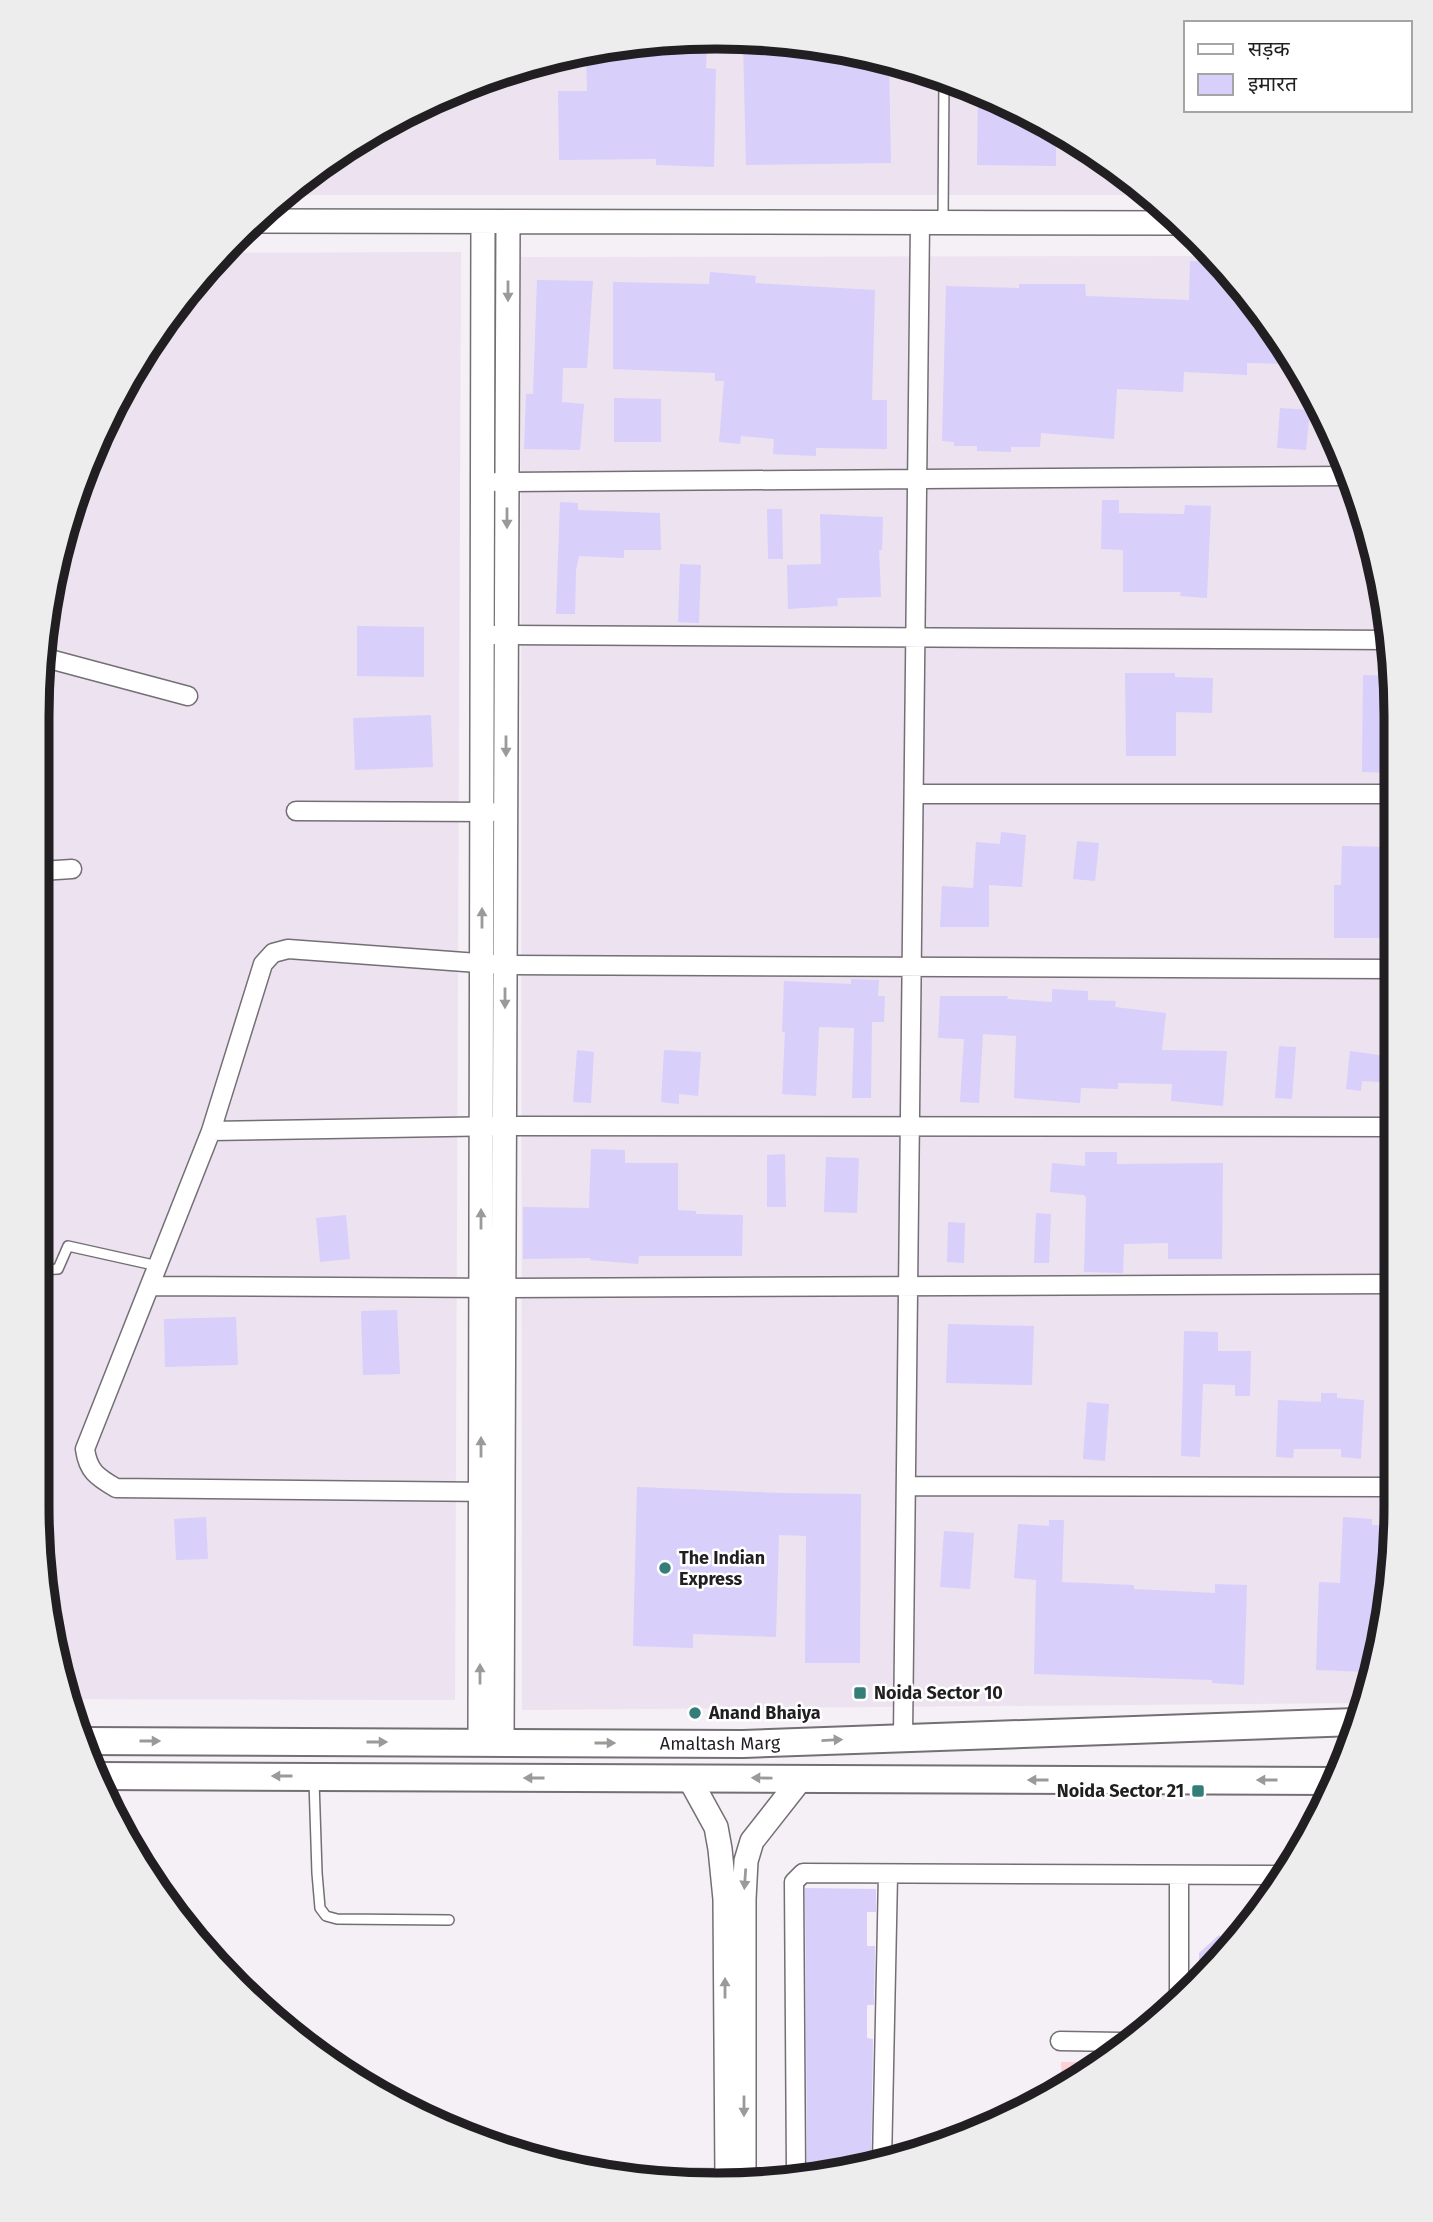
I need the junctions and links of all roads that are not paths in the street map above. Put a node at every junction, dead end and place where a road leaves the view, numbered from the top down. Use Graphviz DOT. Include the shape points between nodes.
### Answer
graph roads {
  1 [pos="943,89"];
  2 [pos="270,221"];
  3 [pos="483,222"];
  4 [pos="508,222"];
  5 [pos="932,223"];
  6 [pos="1165,223"];
  7 [pos="1339,477"];
  8 [pos="918,480"];
  9 [pos="507,482"];
  10 [pos="482,483"];
  11 [pos="482,635"];
  12 [pos="506,635"];
  13 [pos="916,637"];
  14 [pos="1379,640"];
  15 [pos="52,660"];
  16 [pos="188,696"];
  17 [pos="914,794"];
  18 [pos="1384,794"];
  19 [pos="296,811"];
  20 [pos="482,812"];
  21 [pos="505,812"];
  22 [pos="72,870"];
  23 [pos="49,871"];
  24 [pos="482,964"];
  25 [pos="505,965"];
  26 [pos="913,967"];
  27 [pos="1384,969"];
  28 [pos="493,1126"];
  29 [pos="911,1126"];
  30 [pos="1384,1127"];
  31 [pos="211,1130"];
  32 [pos="158,1266"];
  33 [pos="49,1269"];
  34 [pos="1384,1284"];
  35 [pos="150,1286"];
  36 [pos="909,1286"];
  37 [pos="492,1288"];
  38 [pos="907,1486"];
  39 [pos="1384,1488"];
  40 [pos="492,1492"];
  41 [pos="1348,1722"];
  42 [pos="903,1736"];
  43 [pos="92,1741"];
  44 [pos="491,1743"];
  45 [pos="107,1776"];
  46 [pos="314,1776"];
  47 [pos="689,1778"];
  48 [pos="800,1780"];
  49 [pos="1324,1782"];
  50 [pos="718,1837"];
  51 [pos="752,1841"];
  52 [pos="1273,1874"];
  53 [pos="888,1875"];
  54 [pos="1179,1875"];
  55 [pos="449,1920"];
  56 [pos="1179,1986"];
  57 [pos="734,2025"];
  58 [pos="1060,2041"];
  59 [pos="1113,2042"];
  60 [pos="882,2152"];
  61 [pos="796,2168"];
  62 [pos="733,2173"];
  1 -- 5 [label="lane"];
  2 -- 3 [label="street"];
  3 -- 4 [label="street"];
  3 -- 10 [label="street"];
  4 -- 5 [label="street"];
  4 -- 9 [label="street, one-way"];
  5 -- 6 [label="street"];
  5 -- 8 [label="street"];
  7 -- 8 [label="street"];
  8 -- 9 [label="street"];
  8 -- 13 [label="street"];
  9 -- 10 [label="street"];
  9 -- 12 [label="street, one-way"];
  10 -- 11 [label="street"];
  11 -- 12 [label="street"];
  11 -- 20 [label="street"];
  12 -- 13 [label="street"];
  12 -- 21 [label="street, one-way"];
  13 -- 14 [label="street"];
  13 -- 17 [label="street"];
  15 -- 16 [label="street"];
  17 -- 18 [label="street"];
  17 -- 26 [label="street"];
  19 -- 20 [label="street"];
  20 -- 21 [label="street"];
  24 -- 20 [label="street, one-way"];
  21 -- 25 [label="street"];
  22 -- 23 [label="street"];
  24 -- 25 [label="street"];
  24 -- 28 [label="street"];
  24 -- 31 [label="street" via="288,949 273,954 263,964"];
  25 -- 26 [label="street"];
  25 -- 28 [label="street, one-way"];
  26 -- 27 [label="street"];
  26 -- 29 [label="street"];
  28 -- 29 [label="street"];
  28 -- 31 [label="street"];
  28 -- 37 [label="street"];
  29 -- 30 [label="street"];
  29 -- 36 [label="street"];
  31 -- 32 [label="street"];
  32 -- 33 [label="lane" via="68,1246 58,1269"];
  32 -- 35 [label="street"];
  34 -- 36 [label="street"];
  35 -- 37 [label="street"];
  35 -- 40 [label="street" via="85,1449 87,1465 100,1479 116,1488"];
  36 -- 37 [label="street"];
  36 -- 38 [label="street"];
  37 -- 40 [label="street"];
  38 -- 39 [label="street"];
  38 -- 42 [label="street"];
  40 -- 44 [label="street"];
  41 -- 42 [label="main road, Amaltash Marg"];
  44 -- 42 [label="main road, Amaltash Marg, one-way" via="743,1744"];
  43 -- 44 [label="main road, Amaltash Marg, one-way"];
  46 -- 45 [label="main road, Amaltash Marg, one-way"];
  47 -- 46 [label="main road, Amaltash Marg, one-way"];
  46 -- 55 [label="lane" via="317,1873 320,1908 326,1916"];
  48 -- 47 [label="main road, Amaltash Marg, one-way"];
  47 -- 50 [label="street"];
  49 -- 48 [label="main road, Amaltash Marg, one-way" via="1180,1790"];
  48 -- 51 [label="street"];
  50 -- 51 [label="street" via="737,1851"];
  57 -- 50 [label="street, one-way"];
  51 -- 57 [label="street, one-way" via="746,1861"];
  52 -- 54 [label="street"];
  53 -- 54 [label="street"];
  53 -- 60 [label="street"];
  53 -- 61 [label="street" via="803,1873 794,1882"];
  54 -- 56 [label="street"];
  57 -- 62 [label="street"];
  58 -- 59 [label="street"];
}
